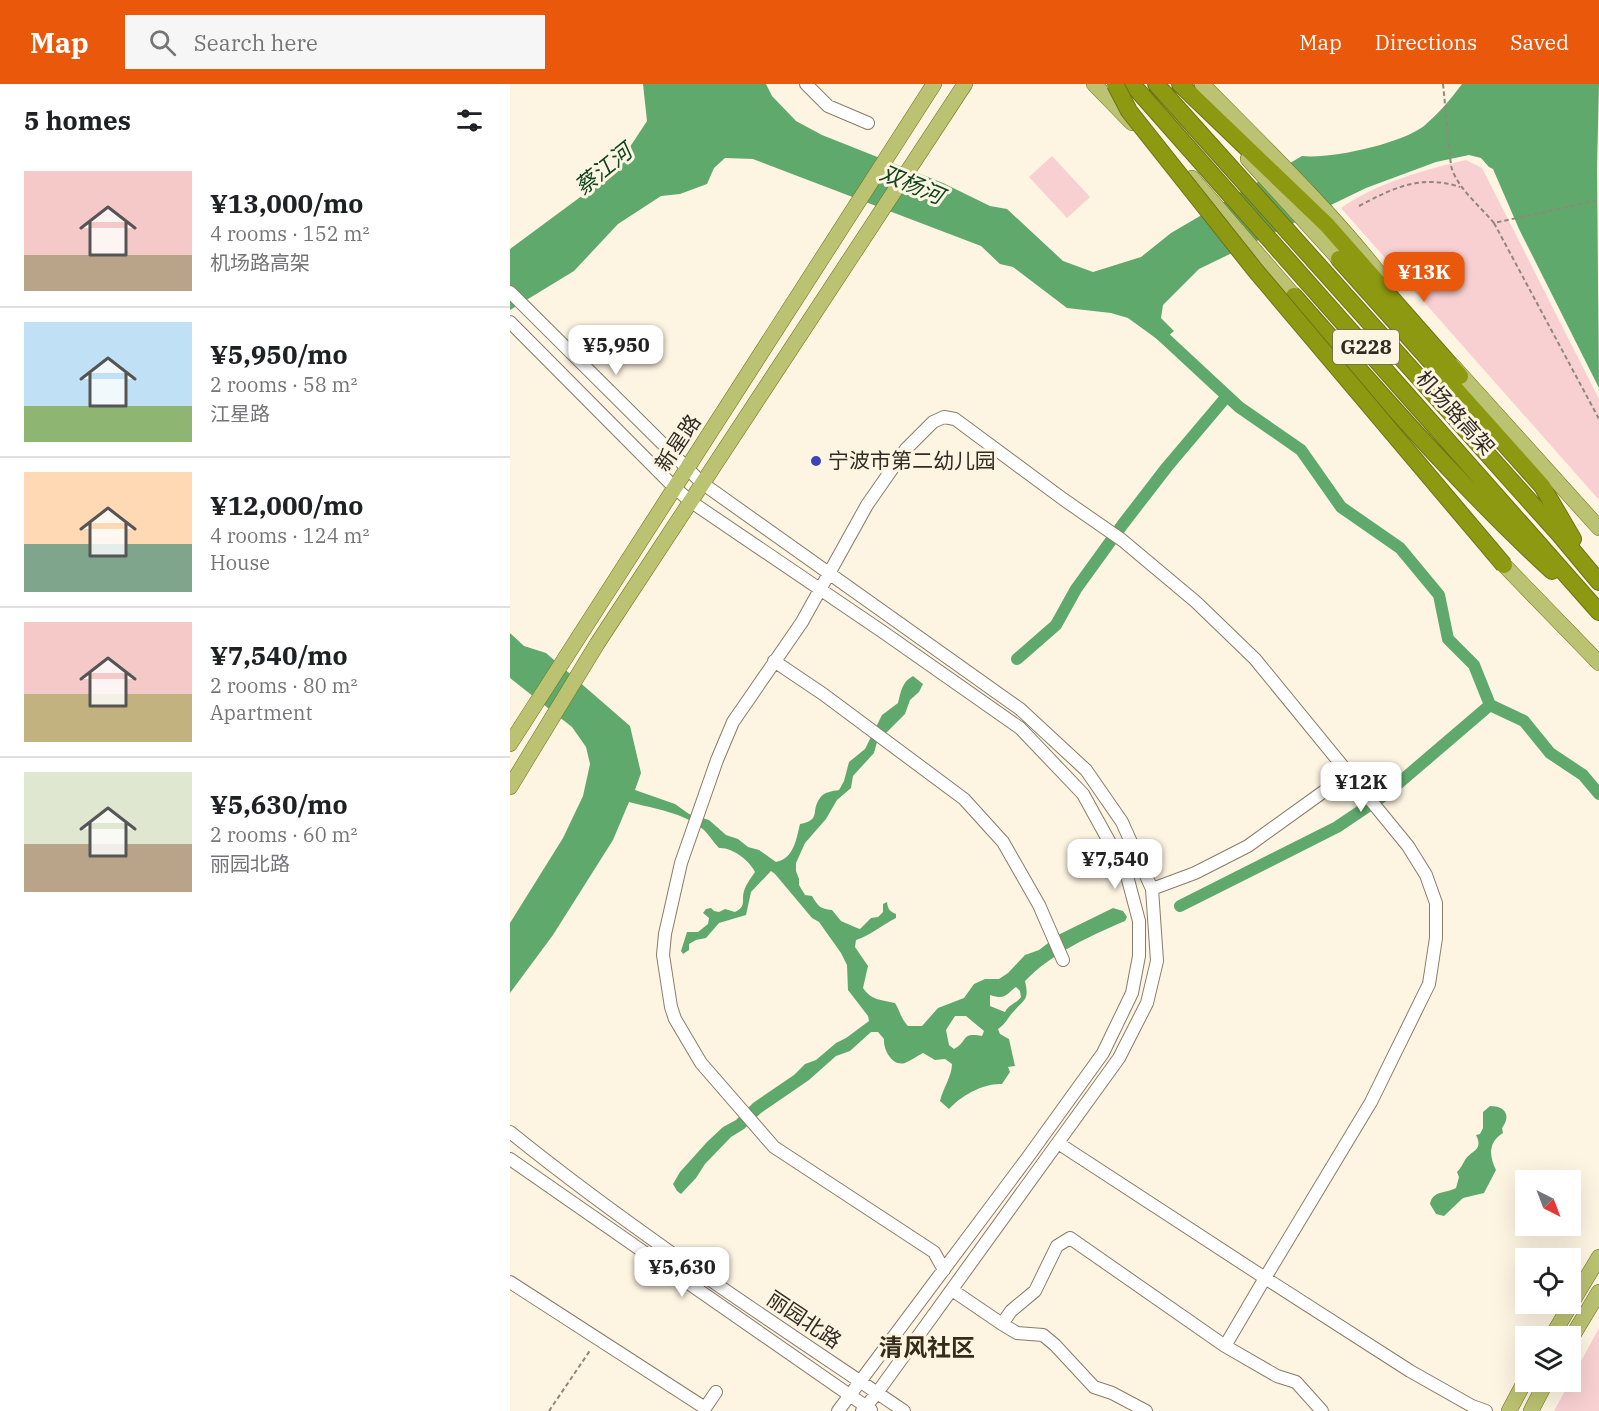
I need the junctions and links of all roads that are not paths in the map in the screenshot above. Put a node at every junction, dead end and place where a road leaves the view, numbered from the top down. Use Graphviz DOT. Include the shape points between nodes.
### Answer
graph roads {
  1 [pos="806,84"];
  2 [pos="934,84"];
  3 [pos="965,84"];
  4 [pos="1094,84"];
  5 [pos="1114,84"];
  6 [pos="1132,84"];
  7 [pos="1156,84"];
  8 [pos="1177,84"];
  9 [pos="1202,84"];
  10 [pos="868,123"];
  11 [pos="1215,205"];
  12 [pos="1339,259"];
  13 [pos="510,292"];
  14 [pos="1294,296"];
  15 [pos="510,322"];
  16 [pos="1460,376"];
  17 [pos="688,468"];
  18 [pos="702,483"];
  19 [pos="674,487"];
  20 [pos="690,501"];
  21 [pos="1599,528"];
  22 [pos="1504,566"];
  23 [pos="830,575"];
  24 [pos="1598,582"];
  25 [pos="821,590"];
  26 [pos="1599,613"];
  27 [pos="774,661"];
  28 [pos="1599,663"];
  29 [pos="510,744"];
  30 [pos="1346,772"];
  31 [pos="510,787"];
  32 [pos="1152,889"];
  33 [pos="1063,960"];
  34 [pos="510,1132"];
  35 [pos="1058,1143"];
  36 [pos="510,1159"];
  37 [pos="1599,1257"];
  38 [pos="944,1270"];
  39 [pos="1265,1278"];
  40 [pos="510,1282"];
  41 [pos="952,1290"];
  42 [pos="1599,1292"];
  43 [pos="1002,1324"];
  44 [pos="1558,1326"];
  45 [pos="1578,1326"];
  46 [pos="1225,1346"];
  47 [pos="860,1382"];
  48 [pos="716,1392"];
  49 [pos="1519,1392"];
  50 [pos="1541,1392"];
  51 [pos="878,1393"];
  52 [pos="850,1395"];
  53 [pos="704,1410"];
  54 [pos="867,1410"];
  55 [pos="838,1411"];
  56 [pos="904,1411"];
  57 [pos="1146,1411"];
  58 [pos="1322,1411"];
  59 [pos="1486,1411"];
  60 [pos="1509,1411"];
  61 [pos="1531,1411"];
  1 -- 10 [label="street" via="828,106"];
  2 -- 17 [label="main road, 新星路"];
  3 -- 18 [label="main road, 新星路"];
  4 -- 11 [label="main road"];
  5 -- 11 [label="main road"];
  5 -- 22 [label="highway, bridge" via="1129,111 1255,270"];
  6 -- 26 [label="highway, 机场路高架 / G228"];
  7 -- 24 [label="highway, 机场路高架 / G228"];
  8 -- 12 [label="main road"];
  8 -- 16 [label="highway" via="1327,225"];
  9 -- 16 [label="main road" via="1361,251"];
  11 -- 14 [label="main road"];
  12 -- 24 [label="highway" via="1542,486"];
  13 -- 17 [label="street"];
  14 -- 26 [label="highway" via="1502,525"];
  15 -- 19 [label="street"];
  16 -- 21 [label="main road"];
  17 -- 18 [label="street"];
  17 -- 19 [label="main road, 新星路"];
  18 -- 20 [label="main road, 新星路"];
  18 -- 23 [label="street"];
  19 -- 20 [label="street"];
  19 -- 29 [label="main road, 新星路"];
  20 -- 25 [label="street"];
  20 -- 31 [label="main road, 新星路"];
  22 -- 28 [label="main road"];
  23 -- 25 [label="street"];
  23 -- 30 [label="street" via="867,505 906,449 933,422 944,417 955,419 1122,540 1196,602 1255,659"];
  23 -- 32 [label="street" via="1020,709 1086,771 1122,822"];
  25 -- 27 [label="street"];
  25 -- 38 [label="street" via="1020,728 1083,794 1126,872 1139,921 1139,956 1132,993 1103,1053"];
  27 -- 33 [label="street" via="964,799 1002,842 1039,905"];
  27 -- 38 [label="street" via="733,722 681,863 663,955 670,1007 700,1063 774,1147 934,1252"];
  30 -- 32 [label="street" via="1248,846"];
  30 -- 39 [label="street" via="1408,846 1426,875 1436,903 1430,984 1371,1102"];
  32 -- 35 [label="street" via="1157,961 1147,1003 1119,1058"];
  34 -- 47 [label="street, 丽园北路" via="660,1245"];
  35 -- 39 [label="street"];
  35 -- 41 [label="street"];
  36 -- 52 [label="street, 丽园北路"];
  37 -- 44 [label="main road"];
  38 -- 47 [label="street"];
  39 -- 46 [label="street"];
  39 -- 59 [label="street" via="1410,1371"];
  40 -- 53 [label="street"];
  41 -- 43 [label="street"];
  41 -- 51 [label="street"];
  42 -- 45 [label="main road"];
  43 -- 46 [label="street" via="1035,1291 1057,1246 1070,1238"];
  43 -- 57 [label="street" via="1017,1333 1043,1335 1094,1387"];
  46 -- 58 [label="street" via="1277,1376 1296,1382"];
  47 -- 51 [label="street, 丽园北路"];
  47 -- 52 [label="street"];
  48 -- 53 [label="street"];
  49 -- 60 [label="main road"];
  50 -- 61 [label="main road"];
  51 -- 54 [label="street"];
  51 -- 56 [label="street, 丽园北路"];
  52 -- 54 [label="street, 丽园北路"];
  52 -- 55 [label="street"];
}
